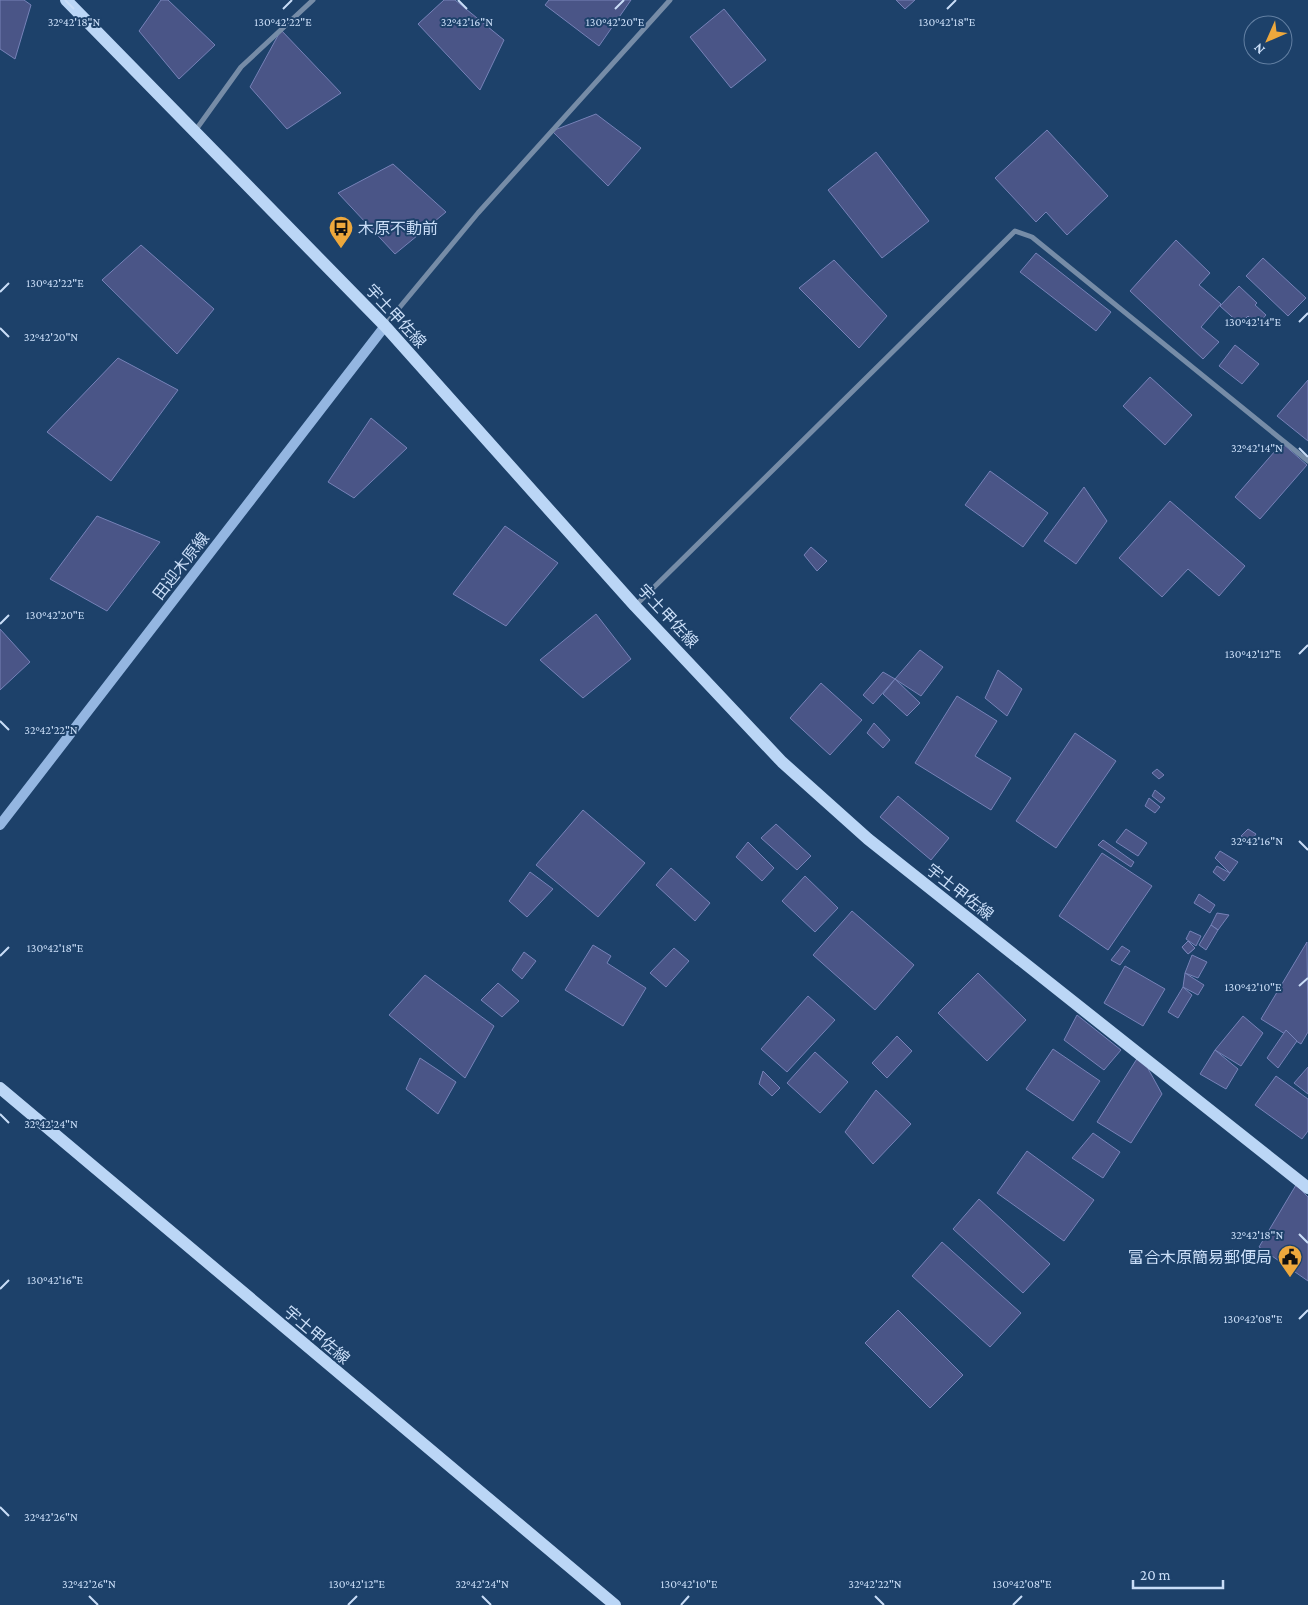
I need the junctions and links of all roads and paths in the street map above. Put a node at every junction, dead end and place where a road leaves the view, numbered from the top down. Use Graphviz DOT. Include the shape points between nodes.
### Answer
graph roads {
  1 [pos="66,0"];
  2 [pos="314,0"];
  3 [pos="670,0"];
  4 [pos="195,131"];
  5 [pos="385,326"];
  6 [pos="1308,461"];
  7 [pos="635,606"];
  8 [pos="0,825"];
  9 [pos="0,1088"];
  10 [pos="1308,1188"];
  11 [pos="614,1605"];
  1 -- 4 [label="main road, 宇土甲佐線"];
  2 -- 4 [label="street" via="241,66"];
  3 -- 5 [label="street" via="478,213"];
  4 -- 5 [label="main road, 宇土甲佐線"];
  5 -- 7 [label="main road, 宇土甲佐線"];
  5 -- 8 [label="main road, 田迎木原線"];
  6 -- 7 [label="street" via="1032,237 1014,231"];
  7 -- 10 [label="main road, 宇土甲佐線" via="782,762 868,839"];
  9 -- 11 [label="main road, 宇土甲佐線"];
}
